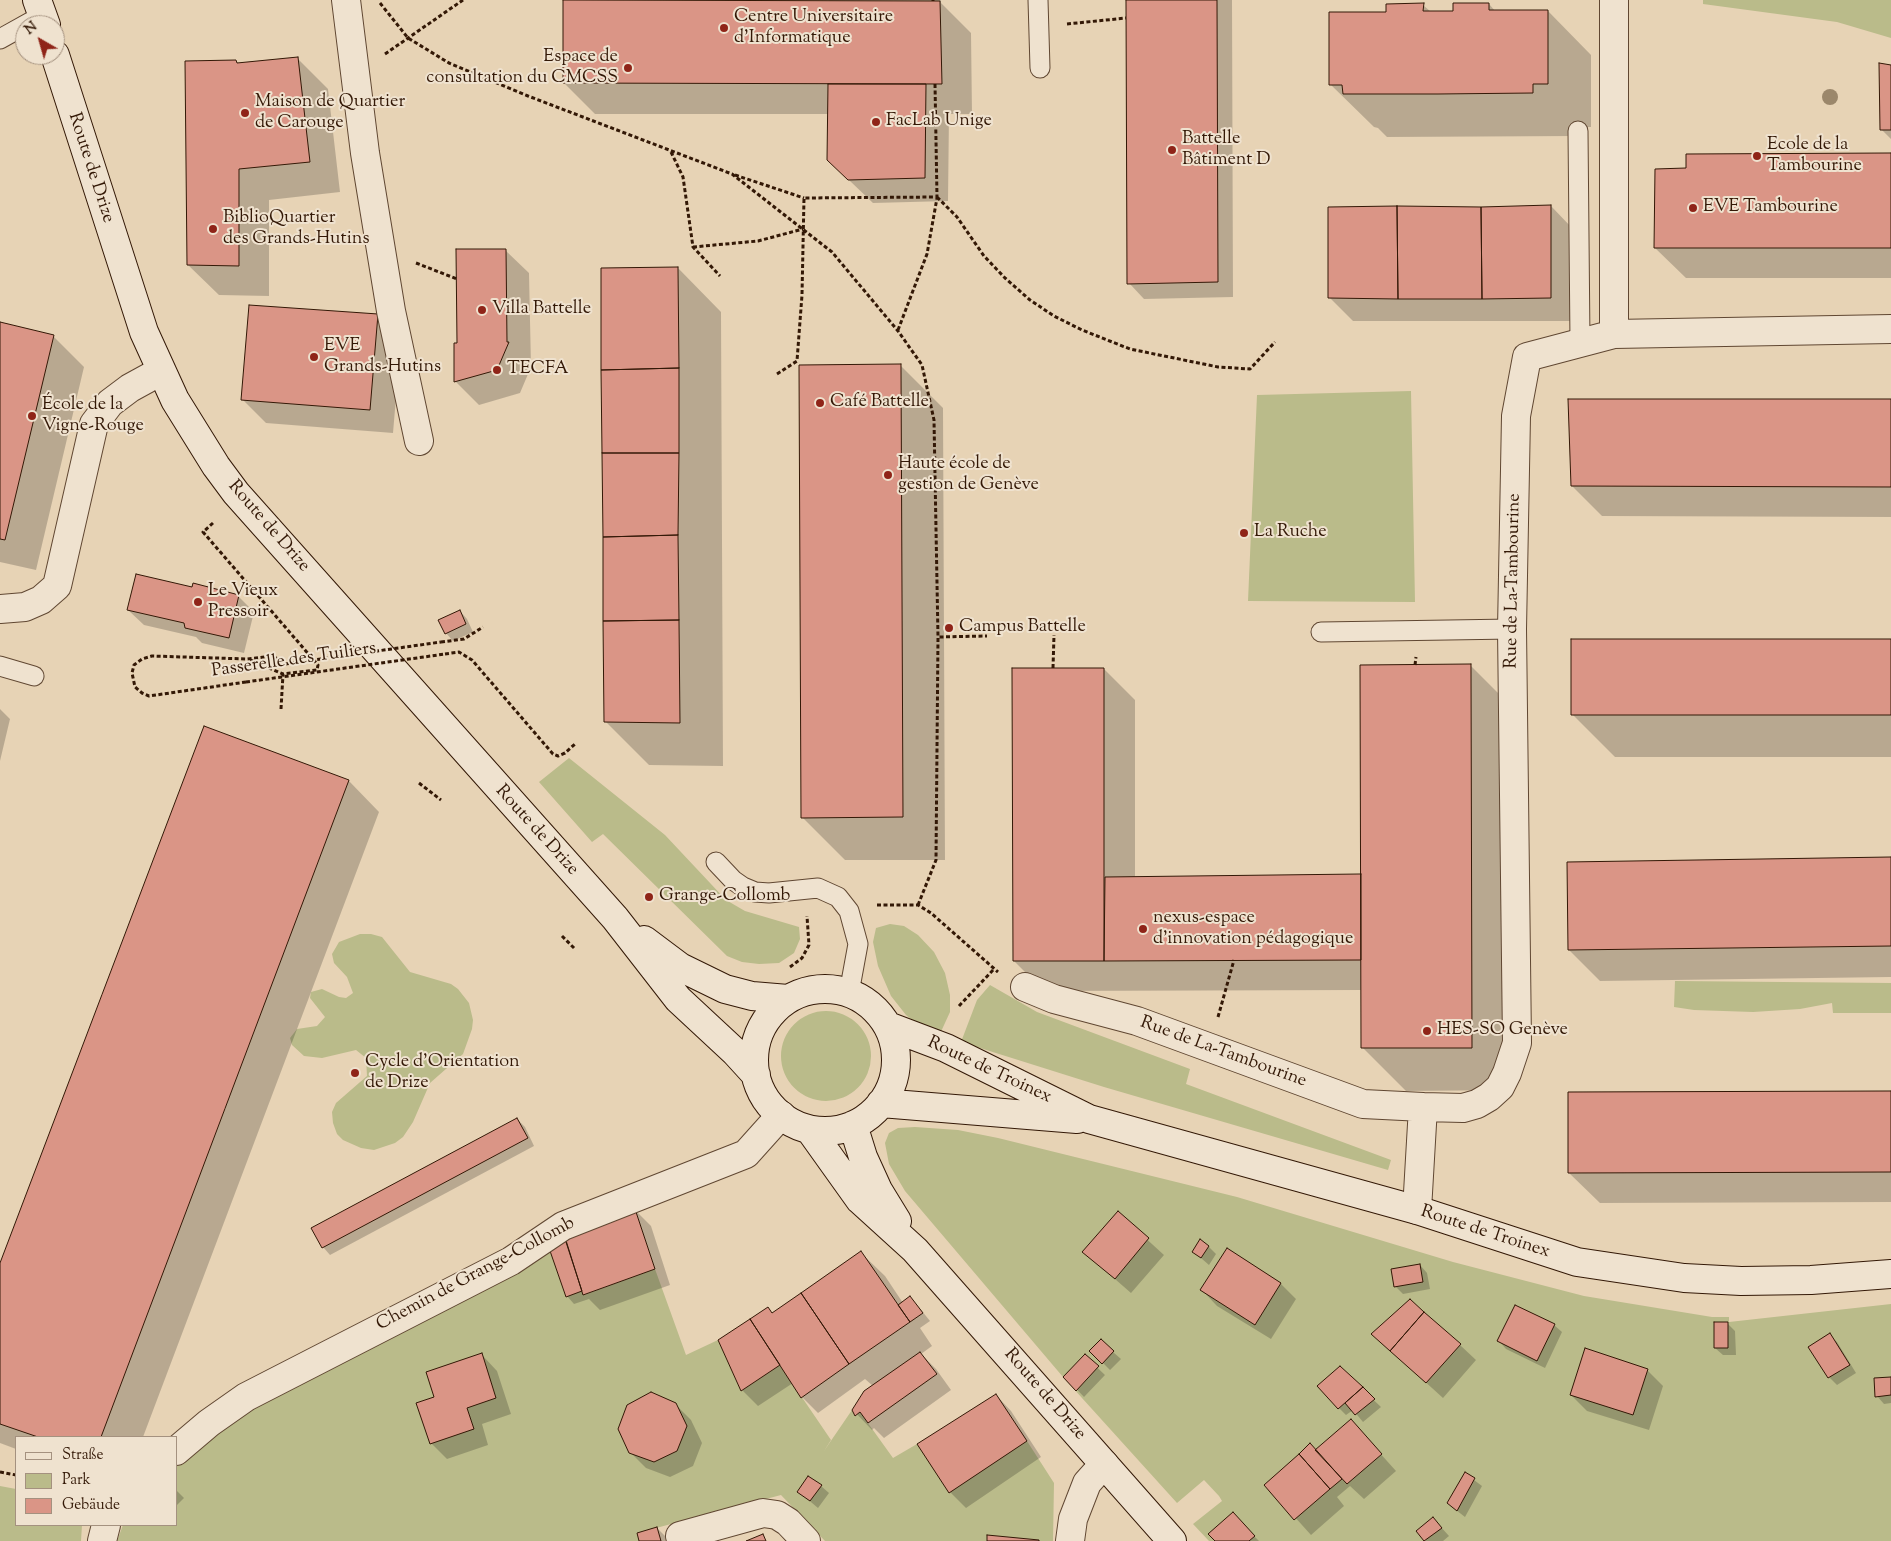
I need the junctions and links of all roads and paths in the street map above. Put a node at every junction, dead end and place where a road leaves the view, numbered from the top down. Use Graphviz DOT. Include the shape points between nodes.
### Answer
graph roads {
  1 [pos="346,0"];
  2 [pos="379,0"];
  3 [pos="463,0"];
  4 [pos="1038,0"];
  5 [pos="1614,0"];
  6 [pos="42,13"];
  7 [pos="1126,18"];
  8 [pos="1039,27"];
  9 [pos="408,38"];
  10 [pos="0,39"];
  11 [pos="58,65"];
  12 [pos="1040,68"];
  13 [pos="354,76"];
  14 [pos="935,84"];
  15 [pos="1578,130"];
  16 [pos="671,151"];
  17 [pos="732,174"];
  18 [pos="937,197"];
  19 [pos="804,198"];
  20 [pos="803,228"];
  21 [pos="693,247"];
  22 [pos="380,249"];
  23 [pos="720,276"];
  24 [pos="457,278"];
  25 [pos="1891,329"];
  26 [pos="898,331"];
  27 [pos="1614,334"];
  28 [pos="1275,342"];
  29 [pos="1580,342"];
  30 [pos="162,371"];
  31 [pos="777,374"];
  32 [pos="420,440"];
  33 [pos="213,523"];
  34 [pos="2,612"];
  35 [pos="483,627"];
  36 [pos="1512,629"];
  37 [pos="1321,632"];
  38 [pos="1054,635"];
  39 [pos="987,636"];
  40 [pos="938,637"];
  41 [pos="247,659"];
  42 [pos="0,666"];
  43 [pos="1053,668"];
  44 [pos="283,674"];
  45 [pos="34,676"];
  46 [pos="281,709"];
  47 [pos="575,744"];
  48 [pos="419,783"];
  49 [pos="441,800"];
  50 [pos="716,862"];
  51 [pos="803,888"];
  52 [pos="918,905"];
  53 [pos="849,911"];
  54 [pos="615,918"];
  55 [pos="562,936"];
  56 [pos="574,949"];
  57 [pos="1234,960"];
  58 [pos="789,968"];
  59 [pos="994,969"];
  60 [pos="1025,987"];
  61 [pos="849,993"];
  62 [pos="788,999"];
  63 [pos="959,1006"];
  64 [pos="888,1026"];
  65 [pos="1210,1048"];
  66 [pos="756,1075"];
  67 [pos="882,1103"];
  68 [pos="1423,1107"];
  69 [pos="781,1115"];
  70 [pos="1089,1120"];
  71 [pos="853,1125"];
  72 [pos="810,1130"];
  73 [pos="1416,1210"];
  74 [pos="915,1250"];
  75 [pos="1891,1274"];
  76 [pos="178,1449"];
  77 [pos="1104,1464"];
  78 [pos="0,1472"];
  79 [pos="15,1476"];
  80 [pos="106,1526"];
  81 [pos="680,1536"];
  82 [pos="102,1541"];
  83 [pos="806,1541"];
  84 [pos="1070,1541"];
  85 [pos="1172,1541"];
  1 -- 13 [label="street"];
  2 -- 9 [label="path"];
  3 -- 9 [label="path"];
  4 -- 8 [label="lane"];
  5 -- 27 [label="street"];
  6 -- 10 [label="lane"];
  7 -- 8 [label="path"];
  8 -- 12 [label="lane"];
  9 -- 13 [label="path"];
  9 -- 16 [label="path" via="449,63"];
  11 -- 30 [label="street, Route de Drize" via="131,294"];
  13 -- 22 [label="street"];
  14 -- 18 [label="path"];
  15 -- 29 [label="lane"];
  16 -- 17 [label="path"];
  16 -- 21 [label="path" via="683,177"];
  17 -- 19 [label="path"];
  17 -- 20 [label="path"];
  18 -- 19 [label="path"];
  18 -- 26 [label="path" via="927,254"];
  18 -- 28 [label="path" via="1005,278 1030,300 1082,330 1130,349 1218,367 1250,369"];
  19 -- 20 [label="path"];
  20 -- 21 [label="path" via="758,241"];
  20 -- 26 [label="path" via="832,252"];
  20 -- 31 [label="path" via="797,361"];
  21 -- 23 [label="path"];
  22 -- 24 [label="path"];
  22 -- 32 [label="street"];
  25 -- 27 [label="street, Rue de La-Tambourine"];
  26 -- 40 [label="path" via="922,365 934,420"];
  27 -- 29 [label="street, Rue de La-Tambourine"];
  29 -- 36 [label="street, Rue de La-Tambourine" via="1527,357 1516,416"];
  30 -- 34 [label="street" via="110,403 94,424 57,586 41,600"];
  30 -- 54 [label="street, Route de Drize" via="193,431 236,493"];
  33 -- 44 [label="path" via="203,532 318,665 317,670"];
  35 -- 41 [label="path, bridge" via="464,639 284,664 274,656"];
  36 -- 37 [label="lane"];
  36 -- 68 [label="street, Rue de La-Tambourine" via="1517,1043 1508,1073 1489,1097 1463,1108"];
  38 -- 43 [label="path"];
  39 -- 40 [label="path"];
  40 -- 52 [label="path" via="936,860"];
  41 -- 44 [label="path"];
  41 -- 47 [label="path, Passerelle des Tuiliers, bridge" via="152,656 134,665 132,681 142,693 150,696 458,652 472,660 553,754 564,754"];
  42 -- 45 [label="lane"];
  44 -- 46 [label="path"];
  48 -- 49 [label="path"];
  50 -- 51 [label="lane" via="733,880 755,892 769,894"];
  51 -- 53 [label="lane" via="828,891 838,897"];
  51 -- 58 [label="path" via="809,944 802,958"];
  52 -- 53 [label="path" via="870,906"];
  52 -- 59 [label="path" via="931,912"];
  53 -- 61 [label="lane" via="858,944"];
  54 -- 62 [label="street, Route de Drize" via="680,967 702,979 752,996"];
  54 -- 66 [label="street, Route de Drize" via="678,999"];
  55 -- 56 [label="path"];
  57 -- 65 [label="path"];
  59 -- 60 [label="path"];
  59 -- 63 [label="path"];
  60 -- 65 [label="street, Rue de La-Tambourine" via="1054,999 1137,1021"];
  61 -- 62 [label="street, Route de Drize" via="829,989 808,991"];
  61 -- 64 [label="street, Route de Drize" via="865,1000"];
  62 -- 66 [label="street, Route de Drize" via="760,1032 755,1053"];
  64 -- 67 [label="street, Route de Drize" via="895,1046 896,1066"];
  64 -- 70 [label="street, Route de Troinex" via="946,1048"];
  65 -- 68 [label="street, Rue de La-Tambourine" via="1363,1104"];
  66 -- 69 [label="street, Route de Drize" via="761,1090"];
  67 -- 70 [label="street, Route de Troinex"];
  67 -- 71 [label="street, Route de Drize"];
  68 -- 73 [label="street"];
  69 -- 72 [label="street, Route de Drize"];
  69 -- 76 [label="street, Chemin de Grange-Collomb" via="746,1154 564,1226 511,1261 246,1397"];
  70 -- 73 [label="street, Route de Troinex"];
  71 -- 72 [label="street, Route de Drize" via="832,1130"];
  71 -- 74 [label="street, Route de Drize" via="878,1190"];
  72 -- 74 [label="street, Route de Drize" via="860,1200"];
  73 -- 75 [label="street, Route de Troinex" via="1577,1262 1646,1273 1741,1282"];
  74 -- 77 [label="street, Route de Drize"];
  77 -- 84 [label="street" via="1087,1483 1072,1519"];
  77 -- 85 [label="street, Route de Drize"];
  78 -- 79 [label="path"];
  80 -- 82 [label="street"];
  81 -- 83 [label="street" via="763,1513 777,1515 788,1522"];
}
